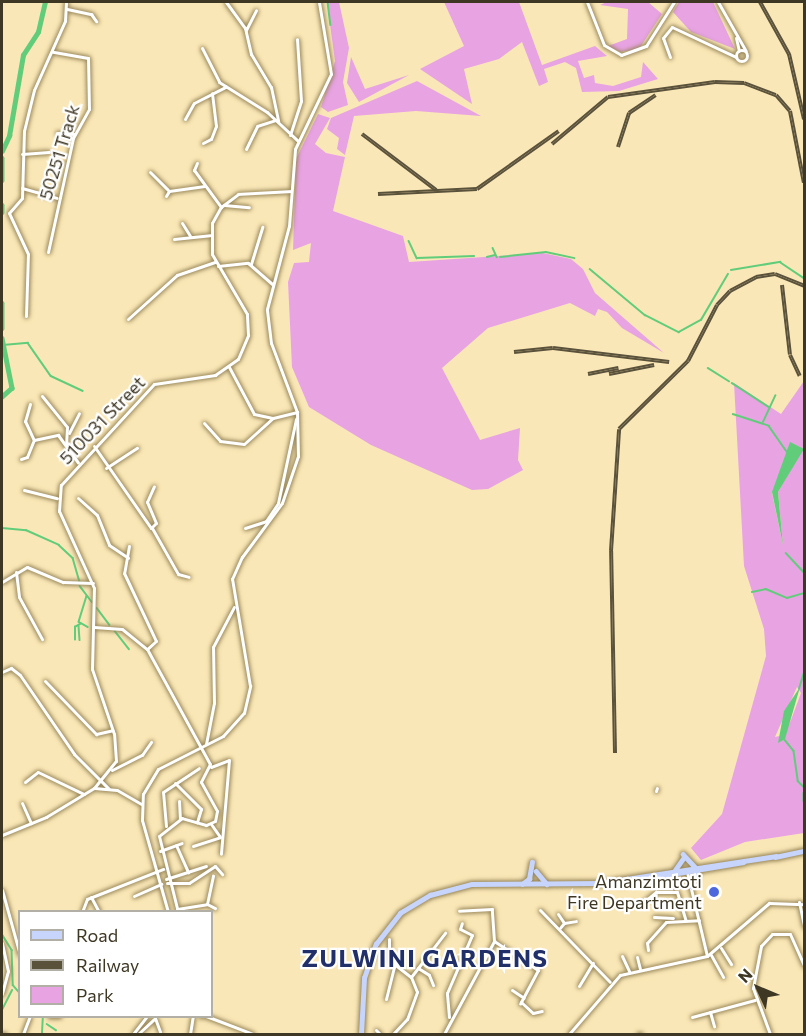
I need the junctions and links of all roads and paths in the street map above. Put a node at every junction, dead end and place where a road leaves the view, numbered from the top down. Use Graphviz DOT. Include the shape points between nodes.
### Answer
graph roads {
  1 [pos="66,2"];
  2 [pos="226,2"];
  3 [pos="319,2"];
  4 [pos="586,2"];
  5 [pos="674,2"];
  6 [pos="718,2"];
  7 [pos="67,9"];
  8 [pos="256,10"];
  9 [pos="96,21"];
  10 [pos="246,30"];
  11 [pos="735,36"];
  12 [pos="297,39"];
  13 [pos="202,48"];
  14 [pos="746,51"];
  15 [pos="53,52"];
  16 [pos="738,52"];
  17 [pos="728,53"];
  18 [pos="670,57"];
  19 [pos="736,57"];
  20 [pos="225,87"];
  21 [pos="212,93"];
  22 [pos="185,119"];
  23 [pos="277,120"];
  24 [pos="57,133"];
  25 [pos="74,134"];
  26 [pos="290,135"];
  27 [pos="298,141"];
  28 [pos="203,143"];
  29 [pos="246,149"];
  30 [pos="49,152"];
  31 [pos="22,154"];
  32 [pos="197,163"];
  33 [pos="150,172"];
  34 [pos="207,186"];
  35 [pos="22,188"];
  36 [pos="170,191"];
  37 [pos="291,191"];
  38 [pos="166,196"];
  39 [pos="57,198"];
  40 [pos="222,206"];
  41 [pos="249,207"];
  42 [pos="182,223"];
  43 [pos="262,227"];
  44 [pos="210,235"];
  45 [pos="190,236"];
  46 [pos="174,239"];
  47 [pos="48,252"];
  48 [pos="217,264"];
  49 [pos="251,264"];
  50 [pos="272,284"];
  51 [pos="26,316"];
  52 [pos="128,319"];
  53 [pos="229,367"];
  54 [pos="42,396"];
  55 [pos="30,404"];
  56 [pos="296,412"];
  57 [pos="79,414"];
  58 [pos="273,418"];
  59 [pos="204,423"];
  60 [pos="68,434"];
  61 [pos="34,440"];
  62 [pos="66,445"];
  63 [pos="94,446"];
  64 [pos="137,448"];
  65 [pos="21,459"];
  66 [pos="78,463"];
  67 [pos="106,468"];
  68 [pos="153,488"];
  69 [pos="24,490"];
  70 [pos="57,498"];
  71 [pos="78,498"];
  72 [pos="152,527"];
  73 [pos="245,528"];
  74 [pos="129,546"];
  75 [pos="128,558"];
  76 [pos="16,572"];
  77 [pos="189,577"];
  78 [pos="2,582"];
  79 [pos="93,583"];
  80 [pos="234,607"];
  81 [pos="94,627"];
  82 [pos="42,639"];
  83 [pos="147,649"];
  84 [pos="2,672"];
  85 [pos="45,681"];
  86 [pos="113,730"];
  87 [pos="151,742"];
  88 [pos="204,745"];
  89 [pos="210,767"];
  90 [pos="199,768"];
  91 [pos="112,770"];
  92 [pos="25,782"];
  93 [pos="174,782"];
  94 [pos="101,783"];
  95 [pos="94,788"];
  96 [pos="109,789"];
  97 [pos="84,794"];
  98 [pos="179,801"];
  99 [pos="22,803"];
  100 [pos="141,804"];
  101 [pos="180,819"];
  102 [pos="197,822"];
  103 [pos="32,824"];
  104 [pos="211,824"];
  105 [pos="166,826"];
  106 [pos="2,835"];
  107 [pos="220,837"];
  108 [pos="224,839"];
  109 [pos="182,843"];
  110 [pos="176,845"];
  111 [pos="193,846"];
  112 [pos="160,851"];
  113 [pos="804,851"];
  114 [pos="221,854"];
  115 [pos="532,862"];
  116 [pos="206,866"];
  117 [pos="163,868"];
  118 [pos="697,868"];
  119 [pos="157,871"];
  120 [pos="536,871"];
  121 [pos="673,871"];
  122 [pos="188,872"];
  123 [pos="687,872"];
  124 [pos="222,874"];
  125 [pos="213,876"];
  126 [pos="167,881"];
  127 [pos="161,884"];
  128 [pos="519,885"];
  129 [pos="549,885"];
  130 [pos="692,887"];
  131 [pos="449,888"];
  132 [pos="2,890"];
  133 [pos="134,896"];
  134 [pos="91,897"];
  135 [pos="644,902"];
  136 [pos="799,902"];
  137 [pos="207,904"];
  138 [pos="804,904"];
  139 [pos="215,908"];
  140 [pos="83,910"];
  141 [pos="98,910"];
  142 [pos="168,910"];
  143 [pos="177,910"];
  144 [pos="459,910"];
  145 [pos="540,910"];
  146 [pos="558,914"];
  147 [pos="654,917"];
  148 [pos="677,920"];
  149 [pos="699,920"];
  150 [pos="576,921"];
  151 [pos="686,921"];
  152 [pos="462,923"];
  153 [pos="564,923"];
  154 [pos="804,926"];
  155 [pos="561,928"];
  156 [pos="445,933"];
  157 [pos="389,939"];
  158 [pos="494,941"];
  159 [pos="2,943"];
  160 [pos="720,947"];
  161 [pos="18,948"];
  162 [pos="648,950"];
  163 [pos="709,955"];
  164 [pos="622,956"];
  165 [pos="637,957"];
  166 [pos="592,963"];
  167 [pos="731,964"];
  168 [pos="394,966"];
  169 [pos="804,966"];
  170 [pos="418,968"];
  171 [pos="640,969"];
  172 [pos="629,971"];
  173 [pos="411,976"];
  174 [pos="723,977"];
  175 [pos="610,982"];
  176 [pos="433,985"];
  177 [pos="579,986"];
  178 [pos="512,990"];
  179 [pos="2,994"];
  180 [pos="524,998"];
  181 [pos="386,999"];
  182 [pos="755,1000"];
  183 [pos="542,1011"];
  184 [pos="710,1012"];
  185 [pos="692,1017"];
  186 [pos="30,1018"];
  187 [pos="146,1018"];
  188 [pos="193,1018"];
  189 [pos="206,1018"];
  190 [pos="450,1019"];
  191 [pos="714,1026"];
  192 [pos="376,1030"];
  193 [pos="160,1032"];
  194 [pos="136,1034"];
  195 [pos="23,1035"];
  196 [pos="190,1035"];
  197 [pos="253,1035"];
  198 [pos="361,1035"];
  199 [pos="380,1035"];
  200 [pos="393,1035"];
  201 [pos="444,1035"];
  202 [pos="569,1035"];
  203 [pos="771,1035"];
  1 -- 7 [label="street"];
  2 -- 10 [label="street"];
  3 -- 27 [label="street" via="332,68"];
  4 -- 5 [label="street" via="604,45 621,55 646,46"];
  6 -- 11 [label="street"];
  7 -- 9 [label="street" via="91,14"];
  7 -- 15 [label="street"];
  8 -- 10 [label="street"];
  10 -- 23 [label="street" via="251,54 273,91"];
  11 -- 14 [label="street"];
  11 -- 16 [label="street"];
  12 -- 26 [label="street" via="301,104"];
  13 -- 20 [label="street"];
  14 -- 16 [label="street"];
  14 -- 19 [label="street" via="745,60"];
  15 -- 25 [label="street, 50251 Track" via="89,60 88,114"];
  15 -- 31 [label="street" via="34,90"];
  16 -- 17 [label="street"];
  16 -- 19 [label="street"];
  17 -- 18 [label="street" via="672,27 663,38"];
  17 -- 19 [label="street"];
  20 -- 21 [label="street"];
  20 -- 23 [label="street"];
  21 -- 22 [label="street" via="192,105"];
  21 -- 28 [label="street" via="216,126 210,141"];
  23 -- 26 [label="street"];
  23 -- 29 [label="street" via="257,126"];
  24 -- 25 [label="street"];
  25 -- 39 [label="street, 50251 Track"];
  26 -- 27 [label="street"];
  27 -- 37 [label="street"];
  30 -- 31 [label="street"];
  31 -- 35 [label="street"];
  32 -- 34 [label="street" via="194,169"];
  33 -- 36 [label="street"];
  34 -- 36 [label="street"];
  34 -- 40 [label="street"];
  35 -- 39 [label="street"];
  35 -- 51 [label="street" via="9,214 28,254"];
  36 -- 38 [label="street"];
  37 -- 40 [label="street" via="256,189"];
  37 -- 50 [label="street" via="289,226"];
  39 -- 47 [label="street, 50251 Track"];
  40 -- 41 [label="street"];
  40 -- 44 [label="street"];
  42 -- 45 [label="street"];
  43 -- 49 [label="street"];
  44 -- 45 [label="street"];
  44 -- 48 [label="street"];
  45 -- 46 [label="street"];
  48 -- 49 [label="street"];
  48 -- 52 [label="street" via="182,273"];
  48 -- 53 [label="street" via="248,320 245,346"];
  49 -- 50 [label="street"];
  50 -- 56 [label="street" via="269,332"];
  53 -- 58 [label="street" via="252,412"];
  53 -- 63 [label="street, 510031 Street" via="209,376 154,384"];
  54 -- 60 [label="street"];
  55 -- 61 [label="street" via="25,421"];
  56 -- 58 [label="street"];
  56 -- 73 [label="street" via="278,503 268,519"];
  56 -- 80 [label="street" via="299,448 292,481 235,568"];
  57 -- 60 [label="street"];
  58 -- 59 [label="street" via="247,444 221,442"];
  60 -- 62 [label="street"];
  61 -- 62 [label="street" via="57,435"];
  61 -- 65 [label="street" via="27,457"];
  62 -- 66 [label="street"];
  63 -- 66 [label="street, 510031 Street"];
  63 -- 67 [label="street"];
  64 -- 67 [label="street"];
  66 -- 70 [label="street, 510031 Street"];
  67 -- 72 [label="street" via="145,523"];
  68 -- 72 [label="street" via="147,502 156,523"];
  69 -- 70 [label="street"];
  70 -- 79 [label="street"];
  71 -- 75 [label="street" via="97,515 109,544"];
  72 -- 77 [label="street" via="178,574"];
  74 -- 75 [label="street"];
  75 -- 83 [label="street" via="123,571 156,641"];
  76 -- 78 [label="street"];
  76 -- 79 [label="street" via="29,568 63,582"];
  76 -- 82 [label="street" via="19,597"];
  79 -- 81 [label="street"];
  80 -- 88 [label="street" via="214,645 214,703"];
  80 -- 88 [label="street" via="248,702 236,726"];
  81 -- 83 [label="street" via="124,630"];
  81 -- 86 [label="street" via="92,669"];
  83 -- 88 [label="street" via="183,722"];
  84 -- 94 [label="street" via="11,669 20,675 74,754"];
  85 -- 86 [label="street" via="96,734"];
  86 -- 91 [label="street" via="117,751"];
  87 -- 91 [label="street" via="142,755"];
  88 -- 89 [label="street"];
  88 -- 100 [label="street" via="158,769"];
  89 -- 104 [label="street" via="201,782 217,813"];
  89 -- 108 [label="street" via="228,760"];
  90 -- 93 [label="street"];
  91 -- 94 [label="street"];
  92 -- 97 [label="street" via="38,772"];
  93 -- 102 [label="street" via="201,809"];
  93 -- 105 [label="street" via="161,797"];
  94 -- 95 [label="street"];
  94 -- 96 [label="street"];
  95 -- 96 [label="street"];
  95 -- 97 [label="street"];
  96 -- 100 [label="street"];
  97 -- 103 [label="street"];
  98 -- 101 [label="street"];
  99 -- 103 [label="street"];
  100 -- 119 [label="street"];
  101 -- 102 [label="street"];
  101 -- 105 [label="street"];
  102 -- 104 [label="street"];
  103 -- 106 [label="street"];
  104 -- 107 [label="street"];
  105 -- 112 [label="street" via="159,836"];
  107 -- 108 [label="street"];
  107 -- 111 [label="street"];
  108 -- 114 [label="street"];
  109 -- 110 [label="street"];
  110 -- 112 [label="street"];
  110 -- 122 [label="street"];
  112 -- 117 [label="street"];
  113 -- 118 [label="main road"];
  115 -- 128 [label="main road" via="529,879"];
  116 -- 122 [label="street"];
  117 -- 119 [label="street"];
  117 -- 126 [label="street"];
  118 -- 121 [label="main road"];
  118 -- 121 [label="main road" via="684,856"];
  118 -- 123 [label="main road"];
  118 -- 130 [label="main road"];
  119 -- 127 [label="street"];
  119 -- 134 [label="street"];
  120 -- 129 [label="main road"];
  121 -- 129 [label="main road"];
  122 -- 126 [label="street"];
  123 -- 130 [label="street"];
  123 -- 131 [label="main road" via="572,888"];
  124 -- 126 [label="street" via="215,866 189,883"];
  125 -- 137 [label="street"];
  126 -- 143 [label="street"];
  127 -- 133 [label="street"];
  127 -- 142 [label="street"];
  128 -- 129 [label="main road"];
  128 -- 131 [label="main road"];
  130 -- 149 [label="street"];
  131 -- 198 [label="main road" via="414,903 380,936 366,969"];
  132 -- 161 [label="street"];
  134 -- 140 [label="street"];
  134 -- 141 [label="street"];
  135 -- 151 [label="street" via="656,892 677,892"];
  136 -- 138 [label="street"];
  136 -- 154 [label="street"];
  136 -- 160 [label="street" via="769,903"];
  137 -- 139 [label="street"];
  137 -- 143 [label="street"];
  144 -- 158 [label="street" via="491,908 495,913"];
  145 -- 155 [label="street"];
  146 -- 153 [label="street"];
  147 -- 148 [label="street"];
  148 -- 151 [label="street"];
  148 -- 162 [label="street" via="664,923 647,943"];
  149 -- 151 [label="street"];
  149 -- 163 [label="street"];
  150 -- 153 [label="street"];
  152 -- 190 [label="street" via="460,929 472,937 446,996"];
  153 -- 155 [label="street"];
  155 -- 166 [label="street"];
  156 -- 170 [label="street"];
  157 -- 168 [label="street" via="386,952"];
  158 -- 180 [label="street" via="537,970"];
  158 -- 190 [label="street"];
  159 -- 179 [label="street" via="8,971"];
  160 -- 163 [label="street"];
  160 -- 167 [label="street"];
  163 -- 171 [label="street"];
  163 -- 174 [label="street"];
  164 -- 172 [label="street"];
  165 -- 171 [label="street"];
  166 -- 175 [label="street"];
  166 -- 177 [label="street"];
  168 -- 173 [label="street"];
  168 -- 181 [label="street"];
  169 -- 182 [label="street" via="794,937 772,934 754,963"];
  170 -- 173 [label="street"];
  170 -- 176 [label="street" via="427,972"];
  171 -- 172 [label="street"];
  172 -- 175 [label="street"];
  173 -- 200 [label="street" via="417,995"];
  175 -- 202 [label="street"];
  178 -- 180 [label="street"];
  180 -- 183 [label="street" via="520,1003 533,1013"];
  182 -- 184 [label="street"];
  182 -- 203 [label="street"];
  184 -- 185 [label="street"];
  184 -- 191 [label="street"];
  186 -- 195 [label="street"];
  187 -- 194 [label="street"];
  188 -- 196 [label="street"];
  189 -- 197 [label="street"];
  190 -- 201 [label="street"];
  192 -- 199 [label="street"];
  193 -- 194 [label="street" via="155,1018"];
}
